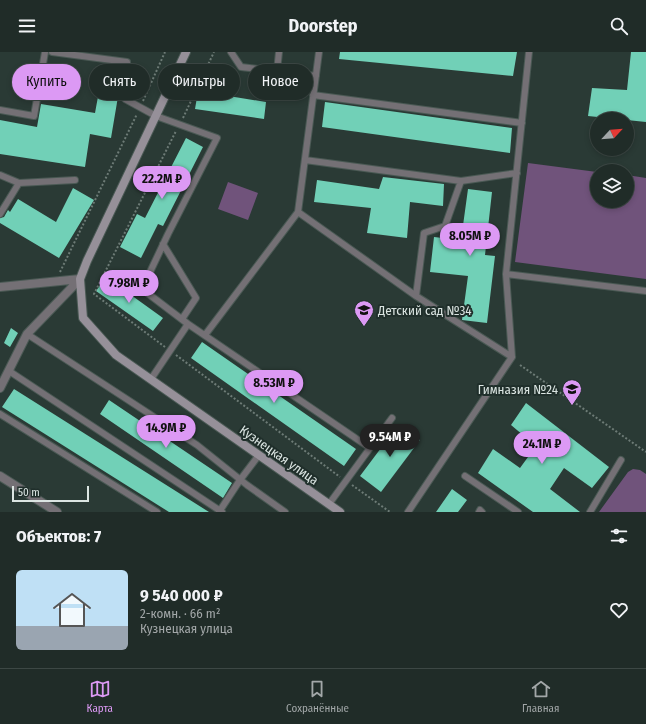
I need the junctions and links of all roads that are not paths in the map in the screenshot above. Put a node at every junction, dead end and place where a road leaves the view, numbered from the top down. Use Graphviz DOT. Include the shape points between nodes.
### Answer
graph roads {
  1 [pos="45,52"];
  2 [pos="52,52"];
  3 [pos="186,52"];
  4 [pos="231,52"];
  5 [pos="279,52"];
  6 [pos="319,52"];
  7 [pos="529,52"];
  8 [pos="278,64"];
  9 [pos="248,68"];
  10 [pos="313,76"];
  11 [pos="316,76"];
  12 [pos="313,95"];
  13 [pos="312,100"];
  14 [pos="0,110"];
  15 [pos="156,116"];
  16 [pos="522,123"];
  17 [pos="304,160"];
  18 [pos="517,173"];
  19 [pos="0,175"];
  20 [pos="75,180"];
  21 [pos="460,181"];
  22 [pos="20,183"];
  23 [pos="298,212"];
  24 [pos="0,214"];
  25 [pos="163,244"];
  26 [pos="506,274"];
  27 [pos="80,279"];
  28 [pos="0,287"];
  29 [pos="646,291"];
  30 [pos="416,296"];
  31 [pos="182,319"];
  32 [pos="188,324"];
  33 [pos="27,334"];
  34 [pos="205,335"];
  35 [pos="512,357"];
  36 [pos="9,371"];
  37 [pos="151,379"];
  38 [pos="0,388"];
  39 [pos="0,414"];
  40 [pos="392,418"];
  41 [pos="370,448"];
  42 [pos="259,455"];
  43 [pos="621,460"];
  44 [pos="0,476"];
  45 [pos="465,476"];
  46 [pos="240,480"];
  47 [pos="329,504"];
  48 [pos="56,512"];
  49 [pos="157,512"];
  50 [pos="220,512"];
  51 [pos="285,512"];
  52 [pos="340,512"];
  53 [pos="408,512"];
  54 [pos="479,512"];
  55 [pos="482,512"];
  56 [pos="518,512"];
  57 [pos="590,512"];
  1 -- 14 [label="lane" via="34,116"];
  2 -- 15 [label="lane" via="126,62 125,99"];
  3 -- 15 [label="main road, Кузнецкая улица"];
  4 -- 9 [label="lane" via="241,67"];
  5 -- 8 [label="lane"];
  6 -- 11 [label="lane"];
  7 -- 16 [label="lane"];
  10 -- 11 [label="lane"];
  11 -- 12 [label="lane"];
  12 -- 16 [label="lane"];
  13 -- 17 [label="lane"];
  15 -- 25 [label="lane" via="217,138"];
  15 -- 27 [label="main road, Кузнецкая улица"];
  16 -- 18 [label="lane"];
  17 -- 21 [label="lane"];
  17 -- 23 [label="lane"];
  18 -- 21 [label="lane"];
  18 -- 26 [label="lane"];
  19 -- 22 [label="lane"];
  20 -- 22 [label="lane"];
  21 -- 30 [label="lane" via="445,226 424,233"];
  22 -- 24 [label="lane"];
  23 -- 30 [label="lane"];
  23 -- 34 [label="lane"];
  25 -- 31 [label="lane" via="196,298"];
  25 -- 31 [label="lane" via="142,289"];
  26 -- 29 [label="lane"];
  26 -- 35 [label="lane"];
  27 -- 28 [label="street"];
  27 -- 33 [label="street"];
  27 -- 37 [label="main road, Кузнецкая улица" via="83,318 116,355"];
  30 -- 35 [label="lane"];
  31 -- 32 [label="lane"];
  32 -- 34 [label="lane"];
  32 -- 37 [label="lane"];
  33 -- 36 [label="street"];
  33 -- 46 [label="lane" via="197,445"];
  34 -- 41 [label="lane"];
  35 -- 53 [label="lane"];
  36 -- 38 [label="street"];
  36 -- 50 [label="lane"];
  37 -- 42 [label="main road, Кузнецкая улица"];
  39 -- 49 [label="lane"];
  40 -- 41 [label="lane"];
  41 -- 47 [label="lane"];
  42 -- 46 [label="lane"];
  42 -- 47 [label="main road, Кузнецкая улица"];
  43 -- 57 [label="lane"];
  44 -- 48 [label="street"];
  45 -- 56 [label="lane"];
  46 -- 50 [label="lane"];
  46 -- 51 [label="lane"];
  47 -- 52 [label="main road, Кузнецкая улица"];
  54 -- 55 [label="lane"];
}
